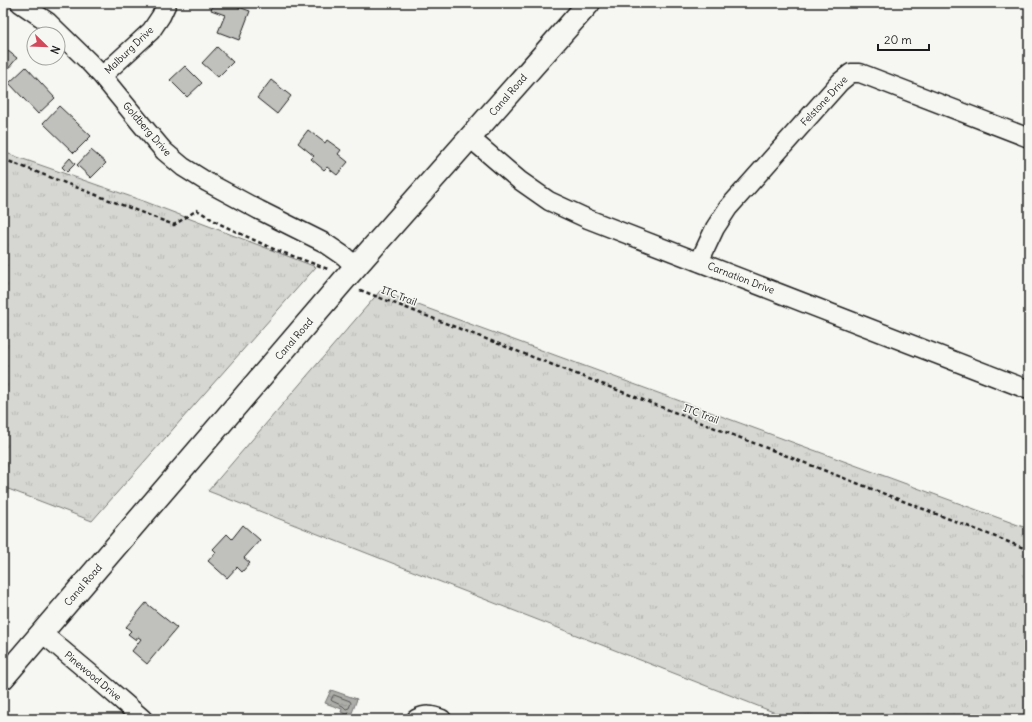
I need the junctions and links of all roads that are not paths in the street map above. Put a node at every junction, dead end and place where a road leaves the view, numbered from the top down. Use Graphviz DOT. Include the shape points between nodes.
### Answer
graph roads {
  1 [pos="20,3"];
  2 [pos="167,3"];
  3 [pos="589,3"];
  4 [pos="102,76"];
  5 [pos="470,138"];
  6 [pos="1029,138"];
  7 [pos="699,262"];
  8 [pos="356,267"];
  9 [pos="1029,390"];
  10 [pos="42,633"];
  11 [pos="3,678"];
  12 [pos="419,717"];
  13 [pos="144,719"];
  14 [pos="442,719"];
  1 -- 4 [label="street, Goldberg Drive" via="48,22"];
  2 -- 4 [label="street, Malburg Drive" via="151,31"];
  3 -- 5 [label="street, Canal Road"];
  4 -- 8 [label="street, Goldberg Drive" via="164,151 183,167 325,243"];
  5 -- 7 [label="street, Carnation Drive" via="519,180 549,201"];
  5 -- 8 [label="street, Canal Road"];
  6 -- 7 [label="street, Felstone Drive" via="864,74 851,73 840,82 728,208"];
  7 -- 9 [label="street, Carnation Drive"];
  8 -- 10 [label="street, Canal Road"];
  10 -- 11 [label="street, Canal Road"];
  10 -- 13 [label="street, Pinewood Drive"];
  12 -- 14 [label="street" via="430,715"];
}
